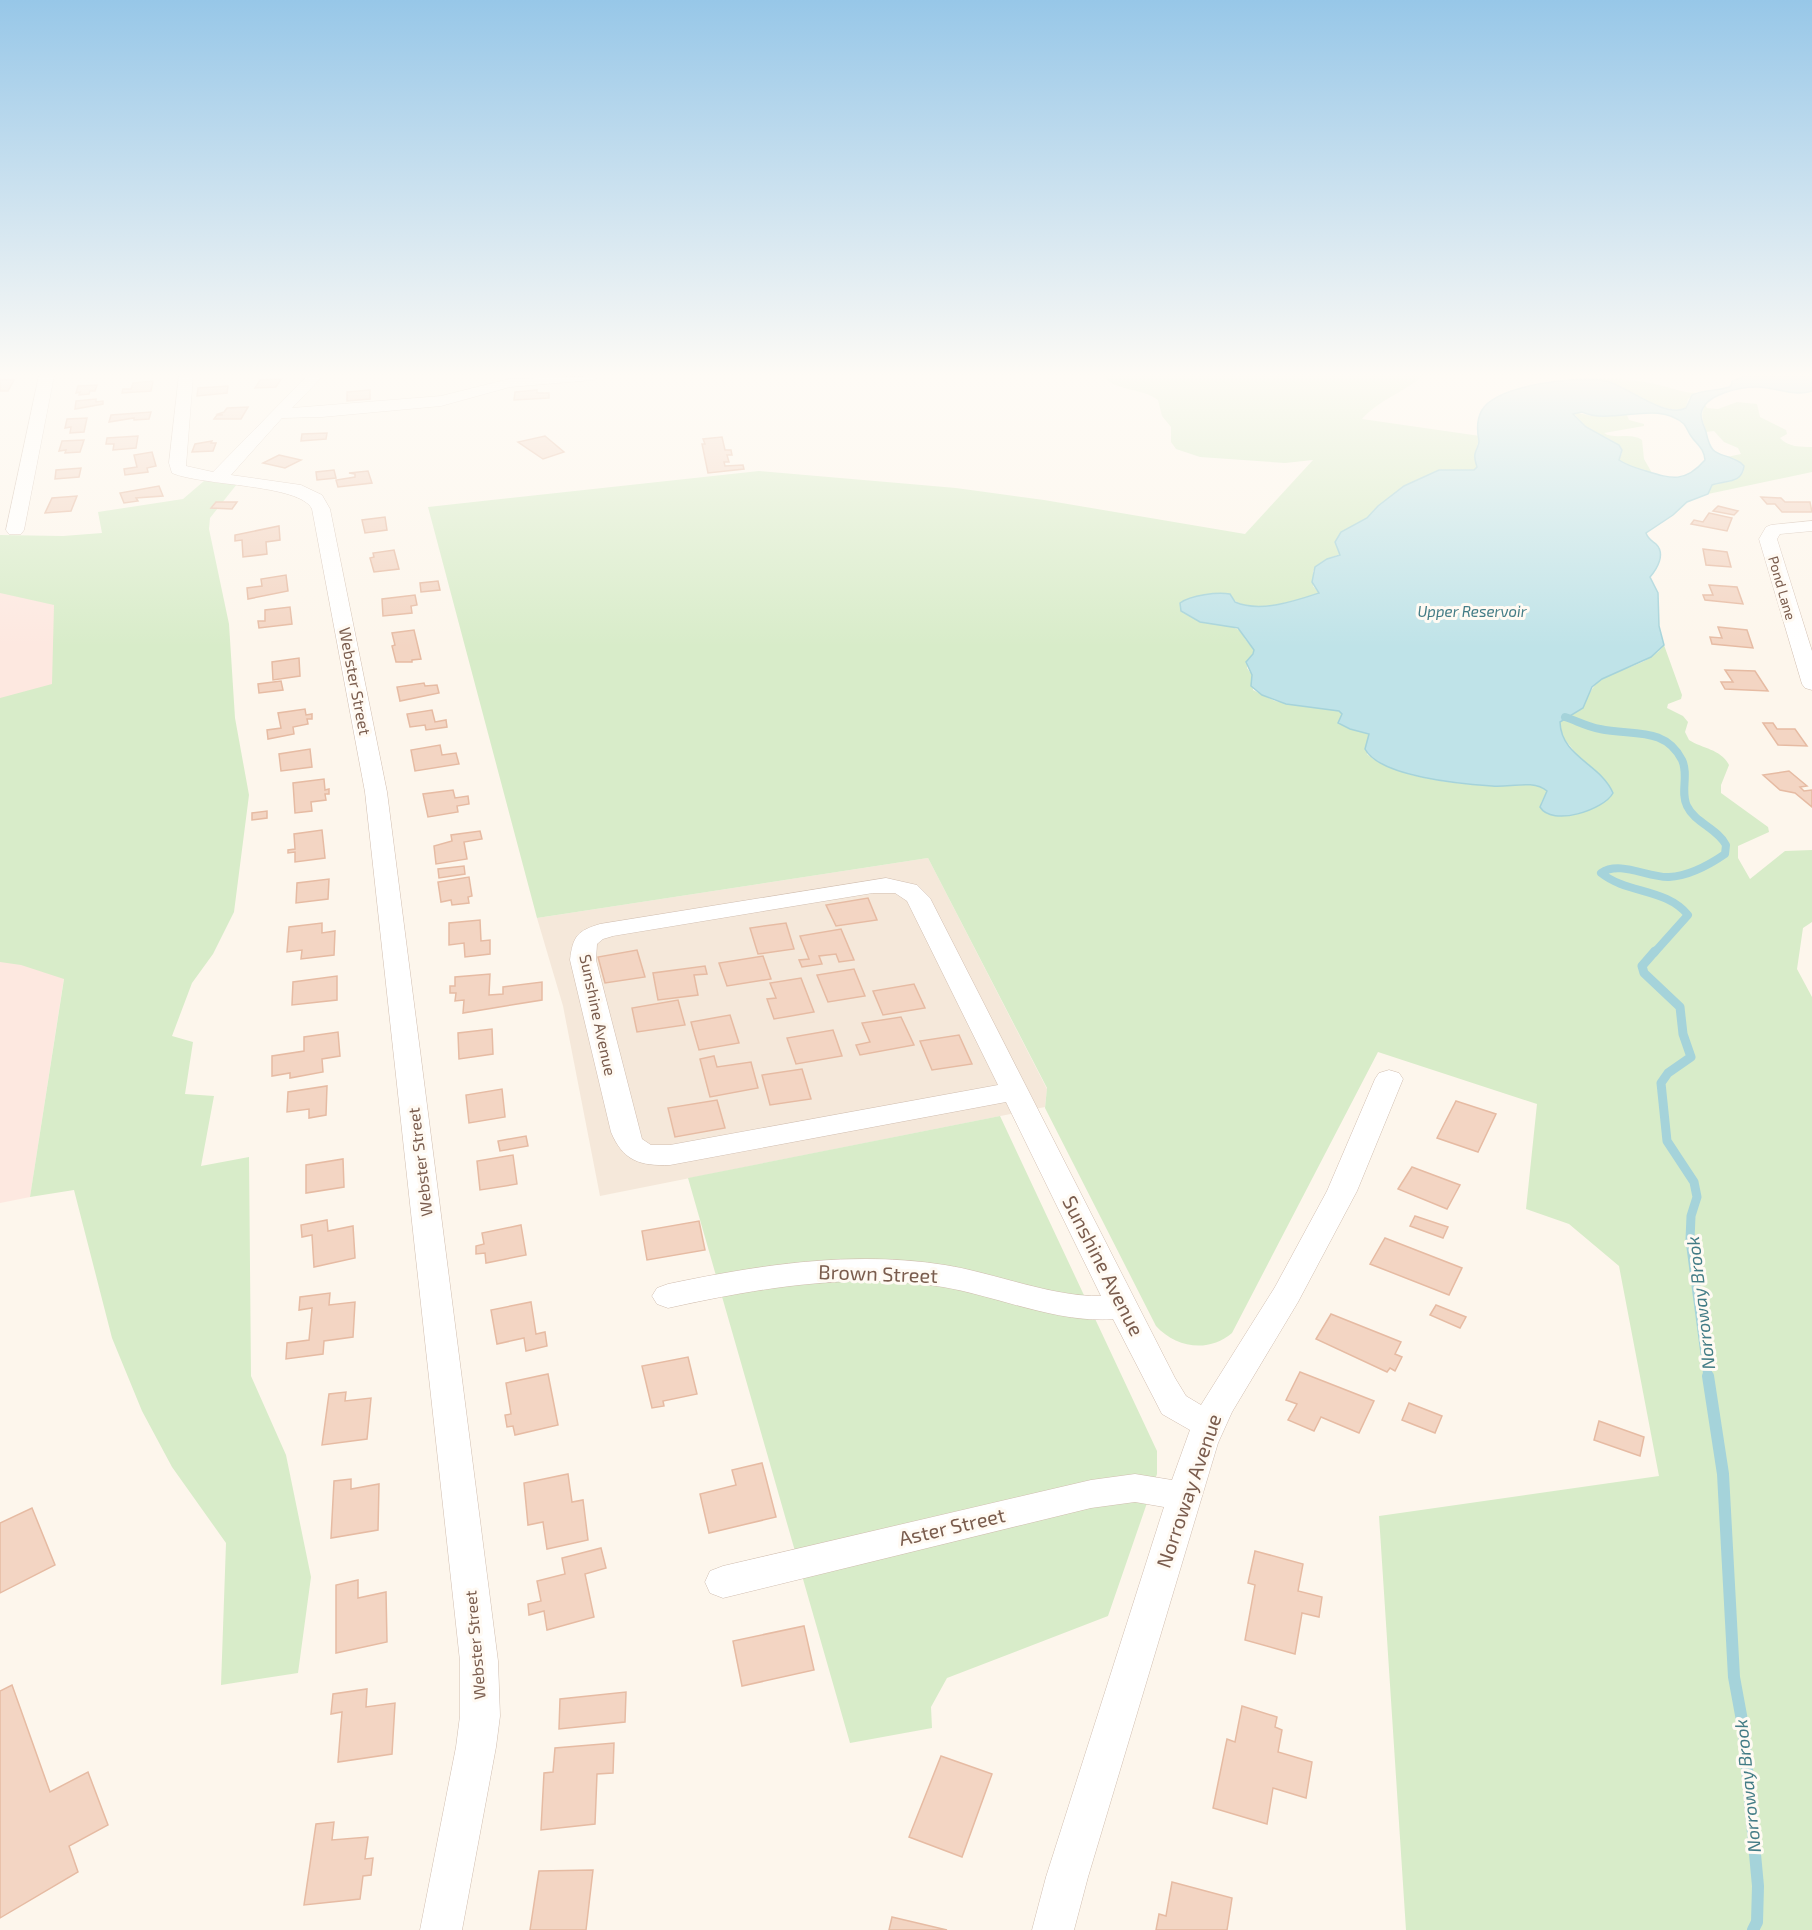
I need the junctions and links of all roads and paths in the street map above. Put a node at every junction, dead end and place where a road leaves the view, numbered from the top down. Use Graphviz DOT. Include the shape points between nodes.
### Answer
graph roads {
  1 [pos="28,466"];
  2 [pos="177,466"];
  3 [pos="231,466"];
  4 [pos="216,478"];
  5 [pos="1812,526"];
  6 [pos="15,530"];
  7 [pos="1812,684"];
  8 [pos="1389,1078"];
  9 [pos="1015,1091"];
  10 [pos="668,1296"];
  11 [pos="1123,1306"];
  12 [pos="1209,1424"];
  13 [pos="1183,1496"];
  14 [pos="723,1582"];
  15 [pos="441,1930"];
  16 [pos="1053,1930"];
  1 -- 6 [label="street"];
  2 -- 4 [label="street, Webster Street" via="182,472"];
  3 -- 4 [label="street"];
  4 -- 15 [label="street, Webster Street" via="295,489 319,504 376,792 480,1661 476,1747"];
  5 -- 7 [label="street, Pond Lane" via="1777,529 1768,539"];
  8 -- 12 [label="street, Norroway Avenue" via="1342,1191 1287,1294"];
  9 -- 9 [label="street, Sunshine Avenue" via="918,898 902,886 873,886 609,928 585,942 584,960 625,1132 638,1152 676,1154"];
  9 -- 11 [label="street, Sunshine Avenue"];
  10 -- 11 [label="street, Brown Street" via="778,1274 871,1269 949,1277 1081,1308"];
  11 -- 12 [label="street, Sunshine Avenue" via="1168,1396 1184,1413"];
  12 -- 13 [label="street, Norroway Avenue"];
  13 -- 14 [label="street, Aster Street" via="1134,1488 1091,1494"];
  13 -- 16 [label="street, Norroway Avenue"];
}
